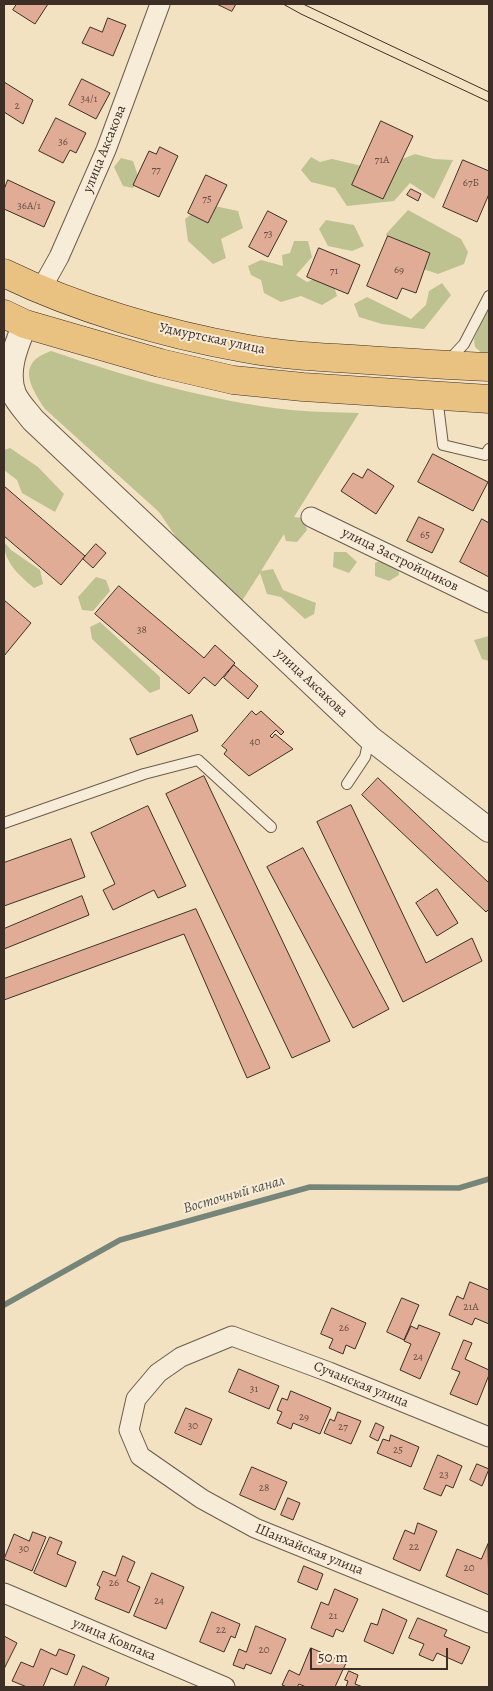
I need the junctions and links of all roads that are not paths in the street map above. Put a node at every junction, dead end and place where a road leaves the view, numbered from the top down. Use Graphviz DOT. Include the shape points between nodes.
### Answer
graph roads {
  1 [pos="153,7"];
  2 [pos="4,274"];
  3 [pos="40,291"];
  4 [pos="489,296"];
  5 [pos="14,319"];
  6 [pos="445,365"];
  7 [pos="489,367"];
  8 [pos="7,377"];
  9 [pos="437,396"];
  10 [pos="489,399"];
  11 [pos="489,449"];
  12 [pos="311,517"];
  13 [pos="489,603"];
  14 [pos="370,738"];
  15 [pos="347,784"];
  16 [pos="4,823"];
  17 [pos="271,826"];
  18 [pos="489,830"];
  19 [pos="489,1437"];
  20 [pos="140,1456"];
  21 [pos="4,1593"];
  22 [pos="489,1623"];
  23 [pos="224,1687"];
  1 -- 3 [label="street, улица Аксакова" via="106,150"];
  2 -- 3 [label="main road, Удмуртская улица"];
  3 -- 5 [label="main road"];
  3 -- 6 [label="main road, Удмуртская улица" via="170,332 244,348 316,357"];
  4 -- 6 [label="lane" via="464,344"];
  5 -- 8 [label="street" via="14,351"];
  5 -- 9 [label="main road" via="160,363 233,380"];
  6 -- 7 [label="main road, Удмуртская улица"];
  8 -- 14 [label="street, улица Аксакова" via="14,395 33,420"];
  9 -- 10 [label="main road"];
  9 -- 11 [label="lane" via="443,445 485,455"];
  12 -- 13 [label="street, улица Застройщиков"];
  14 -- 15 [label="lane" via="365,757"];
  14 -- 18 [label="street, улица Аксакова"];
  16 -- 17 [label="lane" via="144,774 198,760"];
  19 -- 20 [label="street, Сучанская улица" via="232,1336 181,1357 158,1373 136,1399 129,1430"];
  20 -- 22 [label="street, Шанхайская улица" via="202,1499 255,1528"];
  21 -- 23 [label="street, улица Ковпака"];
}
